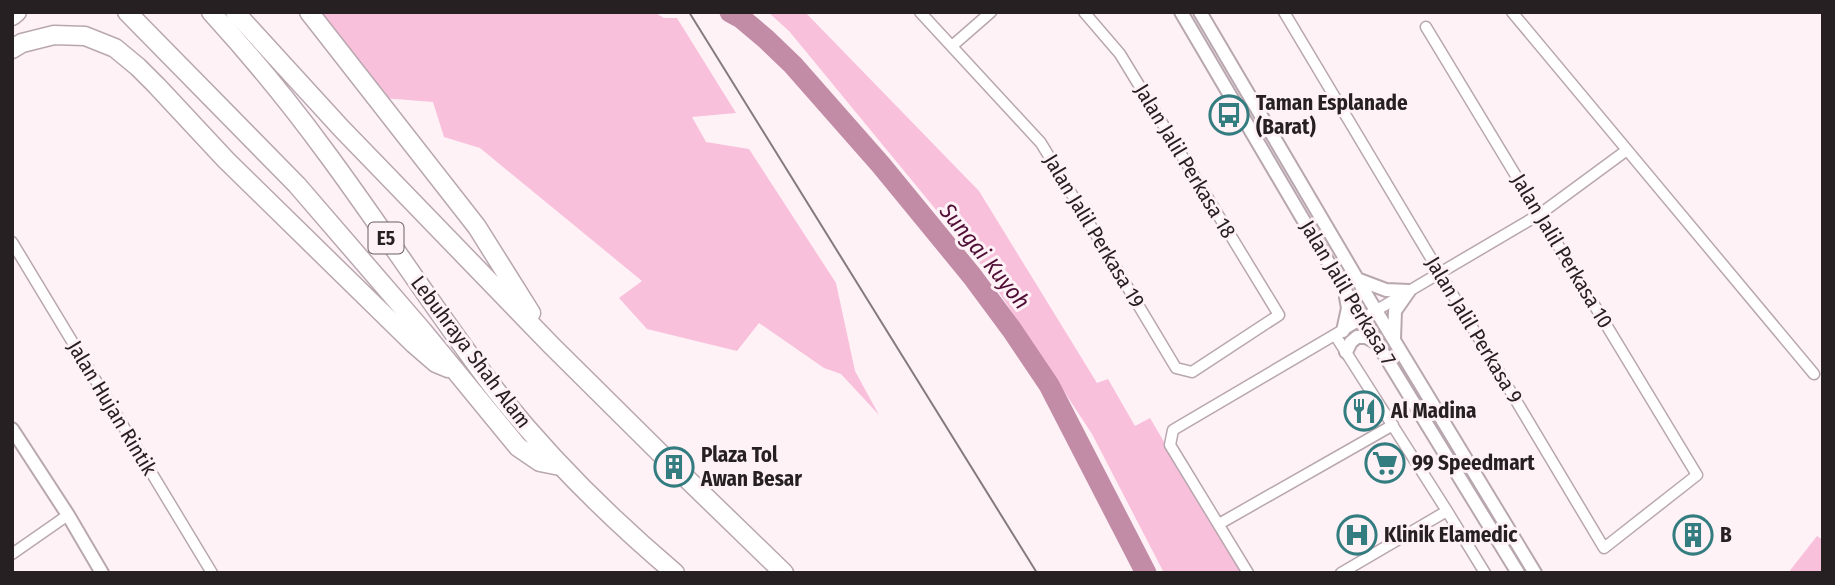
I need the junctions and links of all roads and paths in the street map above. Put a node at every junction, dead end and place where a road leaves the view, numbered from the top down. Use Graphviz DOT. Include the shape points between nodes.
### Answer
graph roads {
  1 [pos="17,12"];
  2 [pos="127,12"];
  3 [pos="211,12"];
  4 [pos="235,12"];
  5 [pos="920,12"];
  6 [pos="991,12"];
  7 [pos="1084,12"];
  8 [pos="1181,12"];
  9 [pos="1199,12"];
  10 [pos="1284,12"];
  11 [pos="1511,12"];
  12 [pos="12,16"];
  13 [pos="314,18"];
  14 [pos="1426,27"];
  15 [pos="952,46"];
  16 [pos="12,49"];
  17 [pos="1627,150"];
  18 [pos="1540,214"];
  19 [pos="12,242"];
  20 [pos="1440,273"];
  21 [pos="1357,279"];
  22 [pos="1345,289"];
  23 [pos="1409,291"];
  24 [pos="1376,311"];
  25 [pos="1279,315"];
  26 [pos="1363,319"];
  27 [pos="1339,333"];
  28 [pos="1394,340"];
  29 [pos="1378,343"];
  30 [pos="551,345"];
  31 [pos="1346,352"];
  32 [pos="458,373"];
  33 [pos="1814,374"];
  34 [pos="1393,425"];
  35 [pos="12,429"];
  36 [pos="665,458"];
  37 [pos="560,466"];
  38 [pos="1697,475"];
  39 [pos="684,476"];
  40 [pos="1447,510"];
  41 [pos="68,515"];
  42 [pos="1219,524"];
  43 [pos="12,554"];
  44 [pos="102,573"];
  45 [pos="212,573"];
  46 [pos="676,573"];
  47 [pos="784,573"];
  48 [pos="1248,573"];
  49 [pos="1341,573"];
  50 [pos="1485,573"];
  51 [pos="1518,573"];
  52 [pos="1535,573"];
  1 -- 12 [label="highway"];
  2 -- 32 [label="highway" via="297,185"];
  3 -- 37 [label="highway, Lebuhraya Shah Alam / E5" via="285,97 470,355"];
  4 -- 30 [label="highway, E5"];
  5 -- 15 [label="street, Jalan Jalil Perkasa 19"];
  6 -- 15 [label="street"];
  7 -- 25 [label="street, Jalan Jalil Perkasa 18" via="1120,54"];
  8 -- 22 [label="street, Jalan Jalil Perkasa 7"];
  9 -- 21 [label="street, Jalan Jalil Perkasa 7"];
  10 -- 20 [label="street, Jalan Jalil Perkasa 9"];
  11 -- 17 [label="street"];
  13 -- 30 [label="highway" via="477,227"];
  14 -- 18 [label="street, Jalan Jalil Perkasa 10"];
  15 -- 25 [label="street, Jalan Jalil Perkasa 19" via="1041,143 1176,368 1192,372"];
  16 -- 32 [label="highway" via="54,35 85,36 115,48 414,344 436,363"];
  17 -- 18 [label="street"];
  17 -- 33 [label="street"];
  18 -- 20 [label="street"];
  18 -- 38 [label="street, Jalan Jalil Perkasa 10"];
  19 -- 45 [label="street, Jalan Hujan Rintik"];
  20 -- 23 [label="street"];
  20 -- 38 [label="street, Jalan Jalil Perkasa 9" via="1604,548"];
  21 -- 23 [label="street" via="1386,290"];
  21 -- 24 [label="street, Jalan Jalil Perkasa 7"];
  22 -- 26 [label="street, Jalan Jalil Perkasa 7"];
  22 -- 27 [label="street" via="1348,308"];
  23 -- 24 [label="street"];
  23 -- 28 [label="street" via="1395,311"];
  24 -- 26 [label="street"];
  24 -- 28 [label="street, Jalan Jalil Perkasa 7"];
  26 -- 27 [label="street"];
  26 -- 29 [label="street, Jalan Jalil Perkasa 7"];
  27 -- 31 [label="street"];
  27 -- 42 [label="street" via="1173,430 1170,445"];
  28 -- 52 [label="street, Jalan Jalil Perkasa 7"];
  29 -- 31 [label="street" via="1357,337"];
  29 -- 51 [label="street, Jalan Jalil Perkasa 7"];
  30 -- 36 [label="highway, E5"];
  31 -- 34 [label="street"];
  32 -- 37 [label="highway" via="519,447 540,462"];
  34 -- 40 [label="street"];
  34 -- 42 [label="street"];
  35 -- 41 [label="street"];
  37 -- 46 [label="highway, Lebuhraya Shah Alam / E5"];
  39 -- 47 [label="highway"];
  40 -- 49 [label="street"];
  40 -- 50 [label="street"];
  41 -- 43 [label="street"];
  41 -- 44 [label="street"];
  42 -- 48 [label="street"];
}
